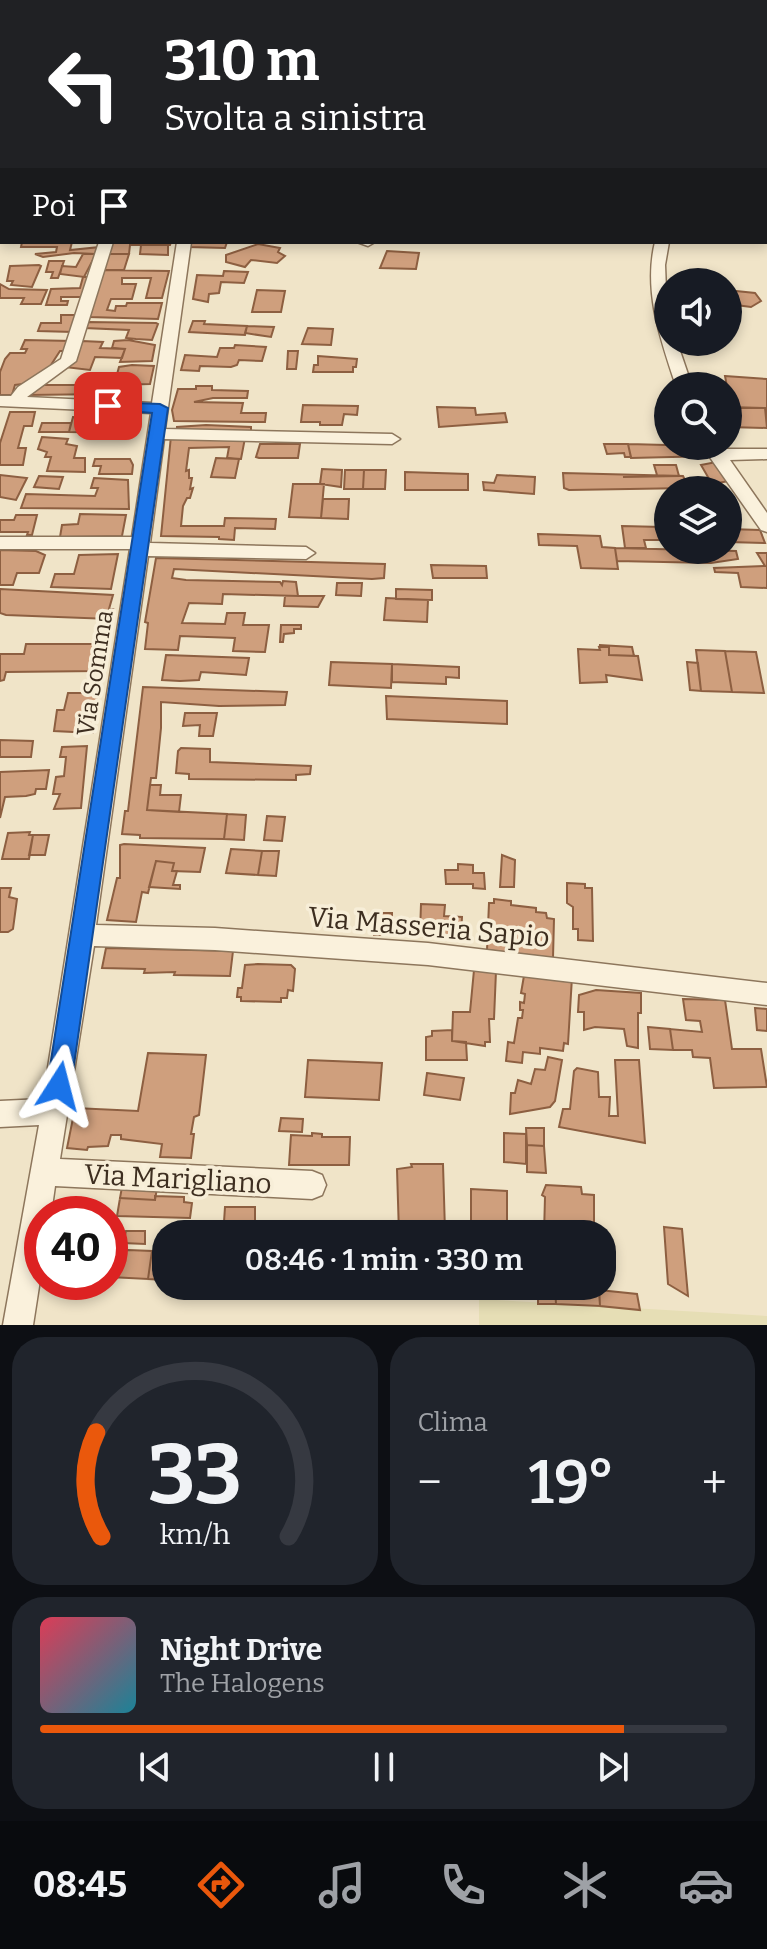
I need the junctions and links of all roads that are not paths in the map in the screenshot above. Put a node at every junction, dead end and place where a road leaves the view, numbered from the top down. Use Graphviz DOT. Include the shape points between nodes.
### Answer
graph roads {
  1 [pos="105,244"];
  2 [pos="184,244"];
  3 [pos="661,244"];
  4 [pos="658,268"];
  5 [pos="7,401"];
  6 [pos="160,408"];
  7 [pos="157,434"];
  8 [pos="392,439"];
  9 [pos="742,452"];
  10 [pos="767,454"];
  11 [pos="722,460"];
  12 [pos="767,526"];
  13 [pos="0,543"];
  14 [pos="140,546"];
  15 [pos="306,553"];
  16 [pos="84,935"];
  17 [pos="767,994"];
  18 [pos="55,1111"];
  19 [pos="0,1114"];
  20 [pos="43,1172"];
  21 [pos="312,1185"];
  22 [pos="18,1325"];
  1 -- 5 [label="street" via="68,361"];
  2 -- 6 [label="street, Via Somma"];
  3 -- 4 [label="street"];
  5 -- 6 [label="street"];
  6 -- 7 [label="street, Via Somma"];
  7 -- 8 [label="street"];
  7 -- 14 [label="street, Via Somma"];
  9 -- 10 [label="street"];
  11 -- 12 [label="street"];
  13 -- 14 [label="street"];
  14 -- 15 [label="street"];
  14 -- 16 [label="street, Via Somma"];
  16 -- 17 [label="street, Via Masseria Sapio" via="428,954"];
  16 -- 18 [label="street, Via Somma"];
  18 -- 19 [label="street"];
  18 -- 20 [label="street"];
  20 -- 21 [label="street, Via Marigliano"];
  20 -- 22 [label="street"];
}
